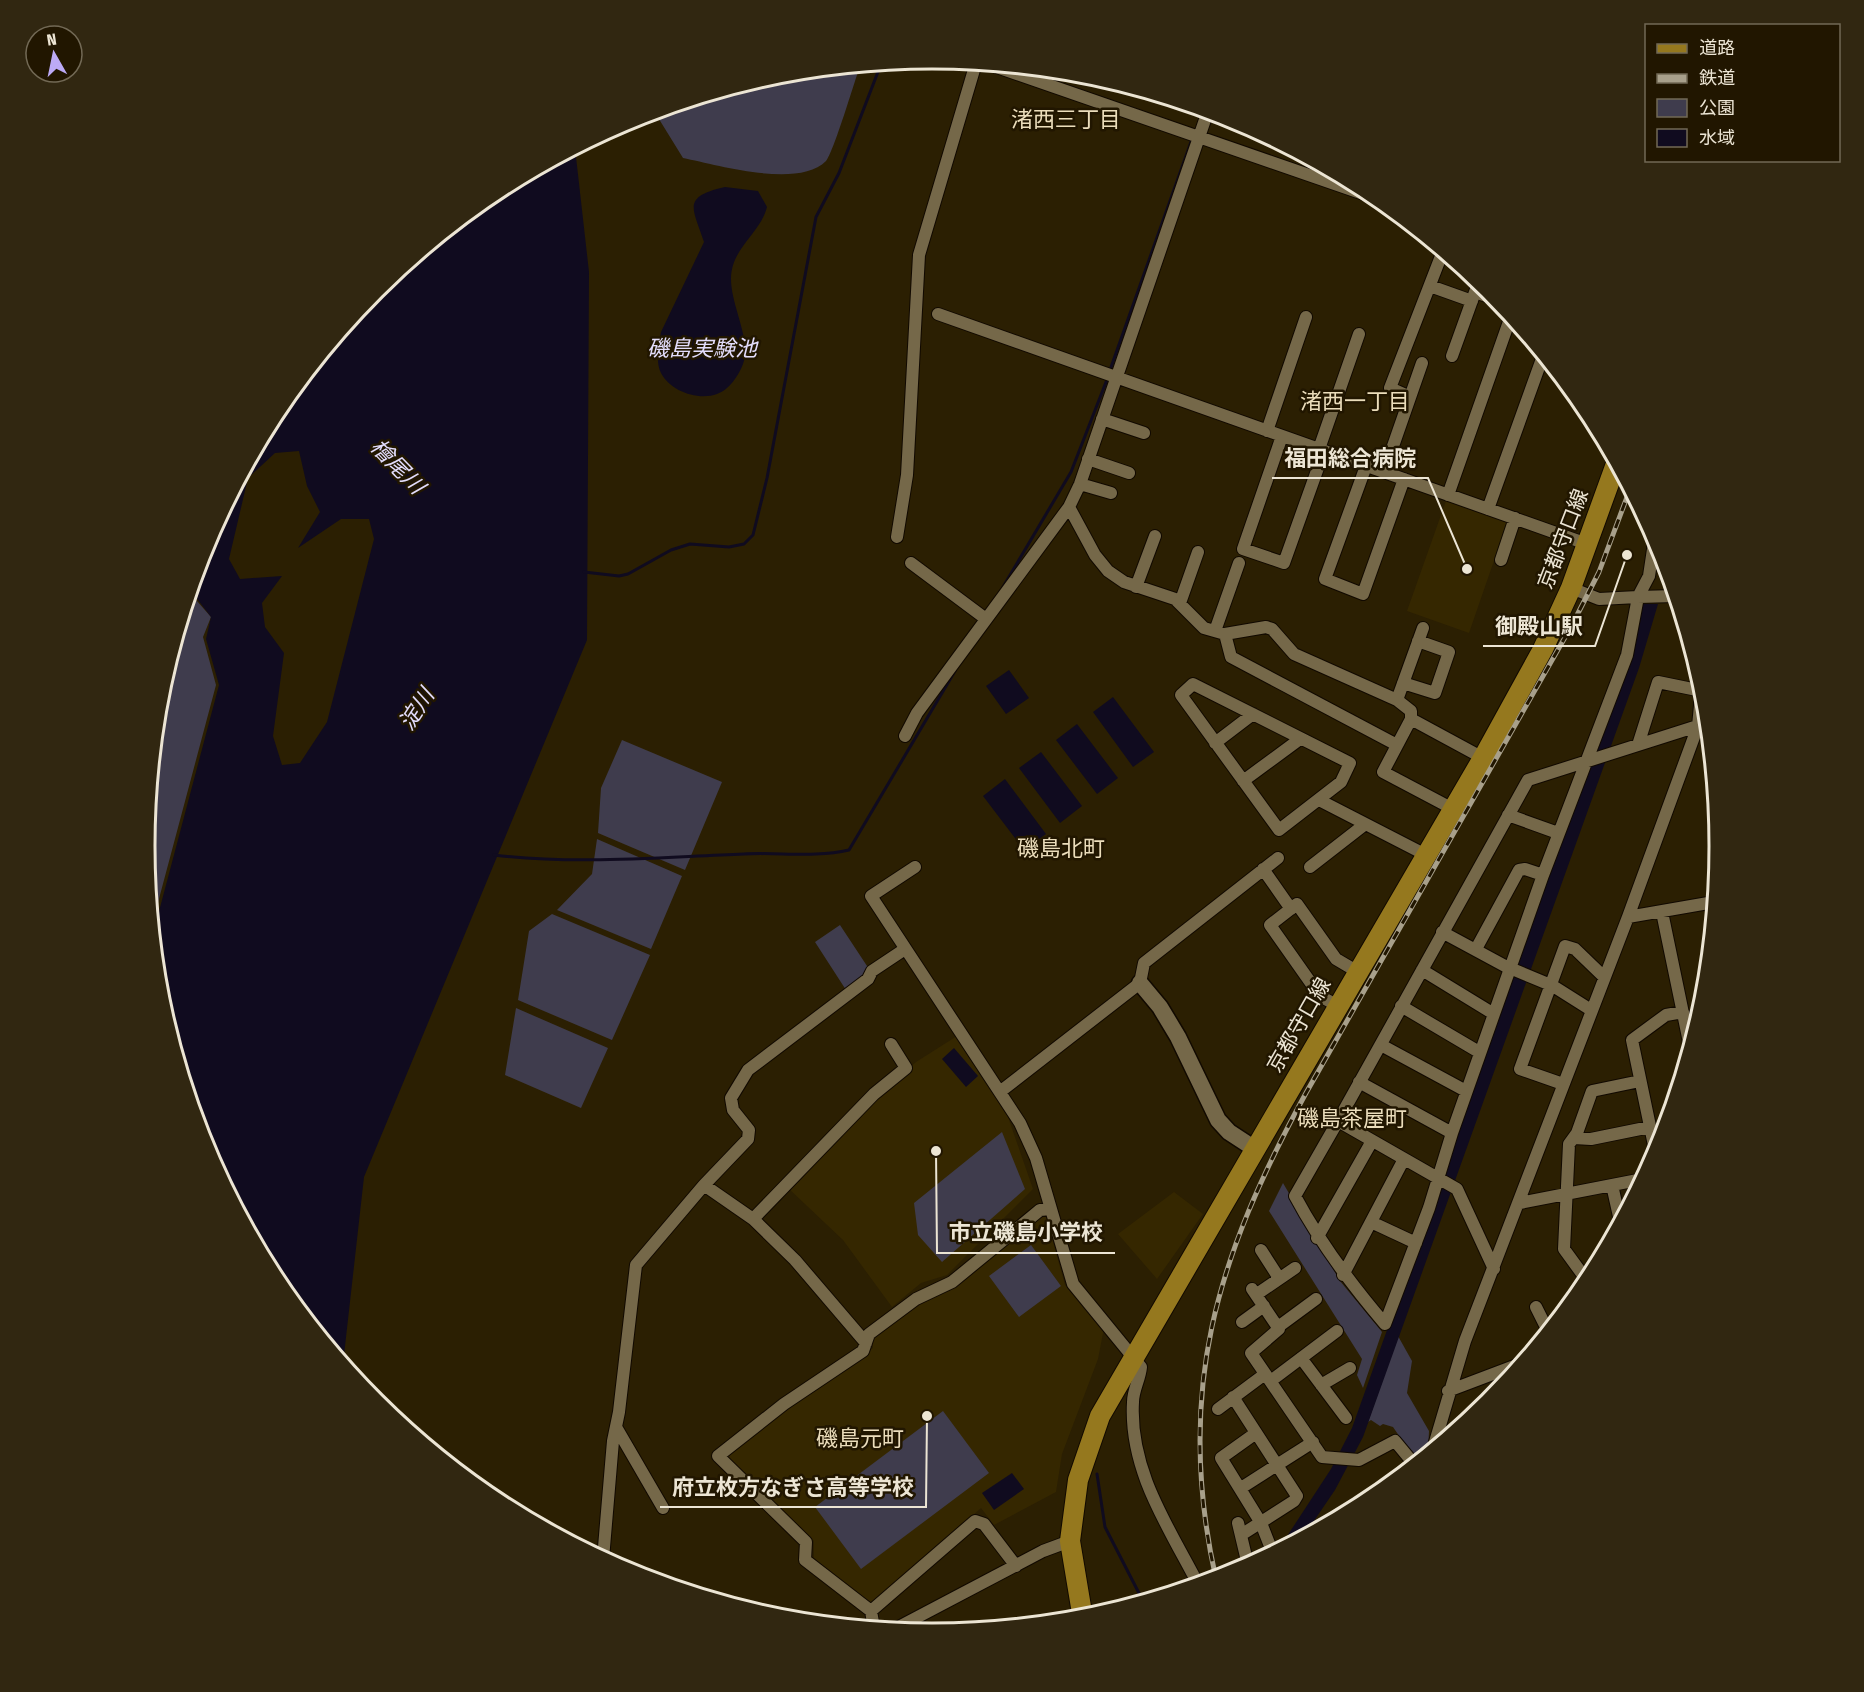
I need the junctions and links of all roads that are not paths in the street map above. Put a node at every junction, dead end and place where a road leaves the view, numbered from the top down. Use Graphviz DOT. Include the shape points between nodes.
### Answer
graph roads {
  1 [pos="974,71"];
  2 [pos="1019,75"];
  3 [pos="1203,118"];
  4 [pos="1193,134"];
  5 [pos="1342,186"];
  6 [pos="1440,259"];
  7 [pos="1430,286"];
  8 [pos="1475,291"];
  9 [pos="938,314"];
  10 [pos="1305,317"];
  11 [pos="1508,325"];
  12 [pos="1359,334"];
  13 [pos="1452,356"];
  14 [pos="1422,363"];
  15 [pos="1540,364"];
  16 [pos="1109,375"];
  17 [pos="1410,397"];
  18 [pos="1101,419"];
  19 [pos="1267,431"];
  20 [pos="1144,433"];
  21 [pos="1282,436"];
  22 [pos="1321,450"];
  23 [pos="1088,459"];
  24 [pos="1366,466"];
  25 [pos="1129,472"];
  26 [pos="1384,472"];
  27 [pos="1613,473"];
  28 [pos="1404,479"];
  29 [pos="1080,484"];
  30 [pos="1110,493"];
  31 [pos="1448,495"];
  32 [pos="1069,507"];
  33 [pos="1488,509"];
  34 [pos="1515,518"];
  35 [pos="1155,536"];
  36 [pos="897,537"];
  37 [pos="1587,544"];
  38 [pos="1198,552"];
  39 [pos="1652,554"];
  40 [pos="1501,560"];
  41 [pos="911,563"];
  42 [pos="1239,563"];
  43 [pos="1136,587"];
  44 [pos="1571,588"];
  45 [pos="1668,596"];
  46 [pos="1638,597"];
  47 [pos="1180,603"];
  48 [pos="986,619"];
  49 [pos="1423,628"];
  50 [pos="1220,633"];
  51 [pos="1418,641"];
  52 [pos="1403,683"];
  53 [pos="1692,687"];
  54 [pos="1397,700"];
  55 [pos="1253,714"];
  56 [pos="1411,719"];
  57 [pos="1699,725"];
  58 [pos="1700,732"];
  59 [pos="905,736"];
  60 [pos="1300,739"];
  61 [pos="1215,743"];
  62 [pos="1397,745"];
  63 [pos="1638,745"];
  64 [pos="1483,758"];
  65 [pos="1587,761"];
  66 [pos="1243,781"];
  67 [pos="1319,800"];
  68 [pos="1453,809"];
  69 [pos="1508,815"];
  70 [pos="1364,825"];
  71 [pos="1558,833"];
  72 [pos="1426,855"];
  73 [pos="1278,858"];
  74 [pos="915,867"];
  75 [pos="1310,867"];
  76 [pos="1263,869"];
  77 [pos="1543,875"];
  78 [pos="1706,905"];
  79 [pos="1291,909"];
  80 [pos="1662,912"];
  81 [pos="1628,917"];
  82 [pos="1442,932"];
  83 [pos="905,949"];
  84 [pos="1476,949"];
  85 [pos="1513,968"];
  86 [pos="1422,970"];
  87 [pos="1358,972"];
  88 [pos="1604,977"];
  89 [pos="1140,983"];
  90 [pos="1550,984"];
  91 [pos="1338,1006"];
  92 [pos="1401,1006"];
  93 [pos="1591,1010"];
  94 [pos="1683,1012"];
  95 [pos="1494,1014"];
  96 [pos="1689,1021"];
  97 [pos="891,1044"];
  98 [pos="1381,1046"];
  99 [pos="1479,1052"];
  100 [pos="1640,1081"];
  101 [pos="1359,1082"];
  102 [pos="1563,1084"];
  103 [pos="1001,1091"];
  104 [pos="1466,1091"];
  105 [pos="1338,1121"];
  106 [pos="1650,1127"];
  107 [pos="1452,1133"];
  108 [pos="1652,1137"];
  109 [pos="1574,1138"];
  110 [pos="1372,1141"];
  111 [pos="1255,1149"];
  112 [pos="1404,1160"];
  113 [pos="1437,1178"];
  114 [pos="1633,1181"];
  115 [pos="704,1185"];
  116 [pos="1612,1185"];
  117 [pos="1568,1193"];
  118 [pos="1520,1203"];
  119 [pos="1051,1209"];
  120 [pos="1618,1211"];
  121 [pos="753,1219"];
  122 [pos="1371,1222"];
  123 [pos="1317,1238"];
  124 [pos="1416,1243"];
  125 [pos="1261,1251"];
  126 [pos="1294,1268"];
  127 [pos="1494,1269"];
  128 [pos="1581,1273"];
  129 [pos="1343,1275"];
  130 [pos="1279,1278"];
  131 [pos="1316,1299"];
  132 [pos="1264,1306"];
  133 [pos="1536,1307"];
  134 [pos="1242,1322"];
  135 [pos="1544,1324"];
  136 [pos="1278,1327"];
  137 [pos="1337,1331"];
  138 [pos="866,1343"];
  139 [pos="1133,1357"];
  140 [pos="1302,1358"];
  141 [pos="1350,1368"];
  142 [pos="1505,1369"];
  143 [pos="1269,1377"];
  144 [pos="1321,1385"];
  145 [pos="1448,1391"];
  146 [pos="1233,1397"];
  147 [pos="1218,1409"];
  148 [pos="1346,1418"];
  149 [pos="616,1427"];
  150 [pos="1256,1433"];
  151 [pos="1440,1434"];
  152 [pos="1312,1442"];
  153 [pos="1409,1458"];
  154 [pos="1277,1465"];
  155 [pos="1241,1488"];
  156 [pos="663,1508"];
  157 [pos="1261,1523"];
  158 [pos="1070,1541"];
  159 [pos="1270,1546"];
  160 [pos="604,1550"];
  161 [pos="1246,1556"];
  162 [pos="1016,1566"];
  163 [pos="1194,1577"];
  164 [pos="1081,1608"];
  165 [pos="872,1611"];
  166 [pos="873,1620"];
  167 [pos="908,1622"];
  1 -- 36 [label="street" via="919,255 907,475"];
  2 -- 4 [label="street"];
  3 -- 4 [label="street"];
  4 -- 5 [label="street"];
  4 -- 16 [label="street"];
  6 -- 7 [label="street"];
  7 -- 8 [label="street"];
  7 -- 17 [label="street" via="1390,388"];
  8 -- 13 [label="street"];
  9 -- 16 [label="street"];
  10 -- 19 [label="street"];
  11 -- 31 [label="street"];
  12 -- 22 [label="street"];
  14 -- 17 [label="street"];
  15 -- 33 [label="street"];
  16 -- 18 [label="street"];
  16 -- 19 [label="street"];
  17 -- 26 [label="street"];
  18 -- 20 [label="street"];
  18 -- 23 [label="street"];
  19 -- 21 [label="street"];
  21 -- 22 [label="street"];
  21 -- 22 [label="street" via="1243,549 1284,563"];
  22 -- 24 [label="street"];
  23 -- 25 [label="street"];
  23 -- 29 [label="street"];
  24 -- 26 [label="street"];
  24 -- 28 [label="street" via="1325,579 1332,584 1363,594"];
  26 -- 28 [label="street"];
  27 -- 37 [label="main road, 京都守口線"];
  28 -- 31 [label="street"];
  29 -- 30 [label="street"];
  29 -- 32 [label="street"];
  31 -- 33 [label="street"];
  32 -- 43 [label="street" via="1108,571"];
  32 -- 48 [label="street"];
  33 -- 34 [label="street"];
  34 -- 37 [label="street"];
  34 -- 40 [label="street"];
  35 -- 43 [label="street"];
  37 -- 44 [label="main road, 京都守口線"];
  38 -- 47 [label="street"];
  39 -- 46 [label="street" via="1648,576"];
  41 -- 48 [label="street"];
  42 -- 50 [label="street"];
  43 -- 47 [label="street"];
  44 -- 46 [label="street" via="1599,599"];
  44 -- 64 [label="main road, 京都守口線" via="1543,649"];
  45 -- 46 [label="street"];
  46 -- 65 [label="street" via="1628,655"];
  47 -- 50 [label="street" via="1204,628"];
  48 -- 59 [label="street" via="917,712"];
  49 -- 51 [label="street"];
  50 -- 54 [label="street" via="1272,629 1294,654"];
  50 -- 62 [label="street" via="1231,657"];
  51 -- 52 [label="street"];
  51 -- 52 [label="street" via="1449,652 1435,693"];
  52 -- 54 [label="street"];
  53 -- 63 [label="street" via="1658,682"];
  54 -- 56 [label="street" via="1411,711"];
  55 -- 60 [label="street"];
  55 -- 61 [label="street"];
  55 -- 61 [label="street" via="1193,684 1181,696"];
  56 -- 62 [label="street"];
  56 -- 64 [label="street"];
  57 -- 63 [label="street"];
  58 -- 81 [label="street"];
  60 -- 66 [label="street"];
  60 -- 67 [label="street" via="1350,763 1341,782"];
  61 -- 66 [label="street"];
  62 -- 68 [label="street" via="1383,772"];
  63 -- 65 [label="street"];
  64 -- 68 [label="main road, 京都守口線"];
  65 -- 69 [label="street" via="1528,780"];
  65 -- 71 [label="street"];
  66 -- 67 [label="street" via="1279,831"];
  67 -- 70 [label="street"];
  68 -- 72 [label="main road, 京都守口線"];
  69 -- 71 [label="street"];
  69 -- 82 [label="street"];
  70 -- 72 [label="street"];
  70 -- 75 [label="street"];
  71 -- 77 [label="street"];
  72 -- 87 [label="main road, 京都守口線"];
  73 -- 76 [label="street"];
  74 -- 83 [label="street" via="871,896"];
  76 -- 79 [label="street"];
  76 -- 89 [label="street" via="1144,963"];
  77 -- 84 [label="street" via="1519,870"];
  77 -- 85 [label="street"];
  78 -- 80 [label="street"];
  79 -- 87 [label="street" via="1297,904 1336,959"];
  79 -- 91 [label="street" via="1270,925 1320,996"];
  80 -- 81 [label="street"];
  80 -- 94 [label="street"];
  81 -- 88 [label="street"];
  82 -- 84 [label="street"];
  82 -- 86 [label="street"];
  83 -- 103 [label="street"];
  83 -- 115 [label="street" via="748,1070 731,1098 733,1110 749,1130 748,1139"];
  84 -- 85 [label="street"];
  85 -- 90 [label="street"];
  85 -- 95 [label="street"];
  86 -- 92 [label="street"];
  86 -- 95 [label="street"];
  87 -- 91 [label="main road, 京都守口線"];
  88 -- 90 [label="street" via="1575,949 1565,946"];
  88 -- 93 [label="street"];
  89 -- 103 [label="street"];
  89 -- 111 [label="street" via="1178,1037 1218,1120"];
  90 -- 93 [label="street"];
  90 -- 102 [label="street" via="1533,1049 1520,1069"];
  91 -- 111 [label="main road, 京都守口線"];
  92 -- 98 [label="street"];
  92 -- 99 [label="street"];
  93 -- 102 [label="street"];
  94 -- 96 [label="street"];
  94 -- 100 [label="street" via="1666,1015 1632,1040"];
  95 -- 99 [label="street"];
  97 -- 121 [label="street" via="906,1068 874,1094"];
  98 -- 101 [label="street"];
  98 -- 104 [label="street"];
  99 -- 104 [label="street"];
  100 -- 106 [label="street"];
  100 -- 109 [label="street" via="1592,1091"];
  101 -- 105 [label="street"];
  101 -- 107 [label="street"];
  102 -- 118 [label="street"];
  103 -- 119 [label="street" via="1036,1158"];
  104 -- 107 [label="street"];
  105 -- 110 [label="street"];
  105 -- 123 [label="street" via="1295,1196"];
  106 -- 108 [label="street"];
  106 -- 109 [label="street" via="1591,1139"];
  107 -- 113 [label="street"];
  109 -- 117 [label="street" via="1569,1144"];
  110 -- 112 [label="street"];
  110 -- 123 [label="street"];
  111 -- 139 [label="main road, 京都守口線"];
  112 -- 113 [label="street"];
  112 -- 122 [label="street"];
  113 -- 124 [label="street"];
  113 -- 127 [label="street" via="1457,1189"];
  114 -- 116 [label="street"];
  115 -- 121 [label="street"];
  115 -- 149 [label="street" via="636,1265"];
  116 -- 117 [label="street"];
  116 -- 120 [label="street"];
  117 -- 118 [label="street"];
  117 -- 128 [label="street" via="1564,1249"];
  118 -- 127 [label="street"];
  119 -- 138 [label="street" via="1040,1210 952,1282 916,1299 869,1334"];
  119 -- 139 [label="street" via="1073,1284"];
  121 -- 138 [label="street" via="795,1260"];
  122 -- 124 [label="street"];
  122 -- 129 [label="street"];
  123 -- 129 [label="street"];
  124 -- 129 [label="street" via="1385,1324"];
  125 -- 130 [label="street"];
  126 -- 130 [label="street"];
  127 -- 145 [label="street"];
  130 -- 132 [label="street" via="1254,1292"];
  131 -- 136 [label="street"];
  132 -- 134 [label="street"];
  132 -- 136 [label="street"];
  133 -- 135 [label="street"];
  136 -- 143 [label="street" via="1251,1353"];
  137 -- 140 [label="street"];
  138 -- 165 [label="street" via="863,1351 784,1404 718,1456 806,1542 805,1560"];
  139 -- 158 [label="main road, 京都守口線" via="1100,1416 1084,1457"];
  139 -- 163 [label="street" via="1142,1369 1133,1401 1135,1447 1144,1481"];
  140 -- 143 [label="street"];
  140 -- 144 [label="street"];
  141 -- 144 [label="street"];
  142 -- 145 [label="street"];
  143 -- 146 [label="street"];
  143 -- 152 [label="street"];
  144 -- 148 [label="street"];
  145 -- 151 [label="street"];
  146 -- 147 [label="street"];
  146 -- 150 [label="street"];
  149 -- 156 [label="street"];
  149 -- 160 [label="street"];
  150 -- 154 [label="street"];
  150 -- 155 [label="street" via="1221,1458"];
  152 -- 153 [label="street" via="1322,1457 1359,1460 1395,1441"];
  152 -- 154 [label="street"];
  154 -- 155 [label="street"];
  154 -- 157 [label="street" via="1297,1496"];
  155 -- 157 [label="street"];
  157 -- 159 [label="street"];
  157 -- 161 [label="street" via="1240,1529"];
  158 -- 162 [label="street"];
  158 -- 164 [label="main road, 京都守口線"];
  162 -- 165 [label="street" via="984,1524 975,1521"];
  162 -- 167 [label="street"];
  165 -- 166 [label="street"];
}
